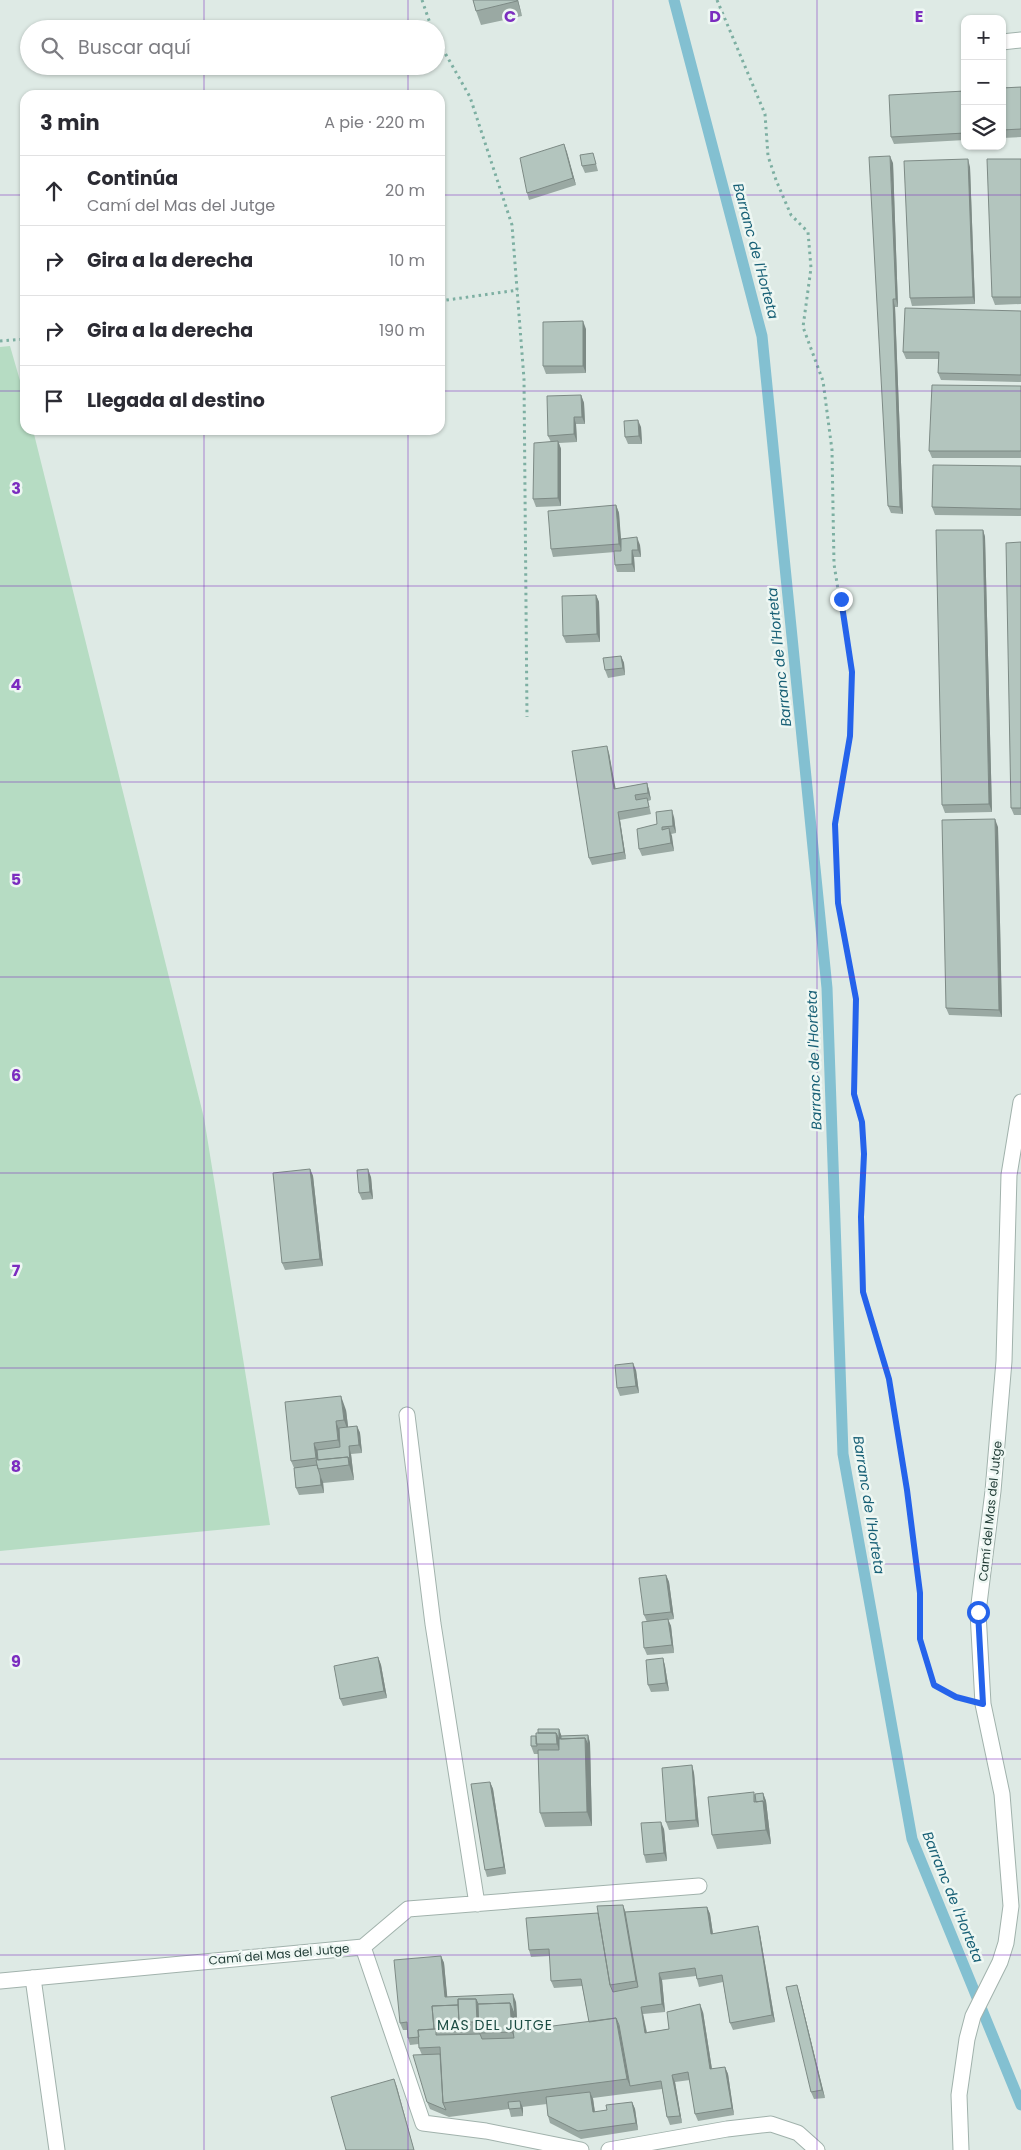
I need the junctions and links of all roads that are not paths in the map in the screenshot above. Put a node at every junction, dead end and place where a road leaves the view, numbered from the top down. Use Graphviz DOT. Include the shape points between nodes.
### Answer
graph roads {
  1 [pos="1021,40"];
  2 [pos="1006,42"];
  3 [pos="1021,1102"];
  4 [pos="407,1415"];
  5 [pos="699,1886"];
  6 [pos="477,1904"];
  7 [pos="363,1947"];
  8 [pos="33,1978"];
  9 [pos="0,1981"];
  10 [pos="57,2150"];
  11 [pos="581,2150"];
  12 [pos="609,2150"];
  13 [pos="817,2150"];
  14 [pos="961,2150"];
  1 -- 2 [label="street"];
  3 -- 14 [label="street, Camí del Mas del Jutge" via="1009,1175 1004,1361 978,1612 983,1704 1002,1794 1011,1906 1006,1943 974,2016 968,2039 959,2095"];
  4 -- 6 [label="street" via="434,1624"];
  5 -- 6 [label="street"];
  6 -- 7 [label="street" via="408,1909"];
  7 -- 8 [label="street, Camí del Mas del Jutge"];
  7 -- 11 [label="street, Camí del Mas del Jutge" via="423,2123 486,2131"];
  8 -- 9 [label="street, Camí del Mas del Jutge"];
  8 -- 10 [label="street"];
  12 -- 13 [label="street" via="765,2124 783,2126 798,2133"];
}
